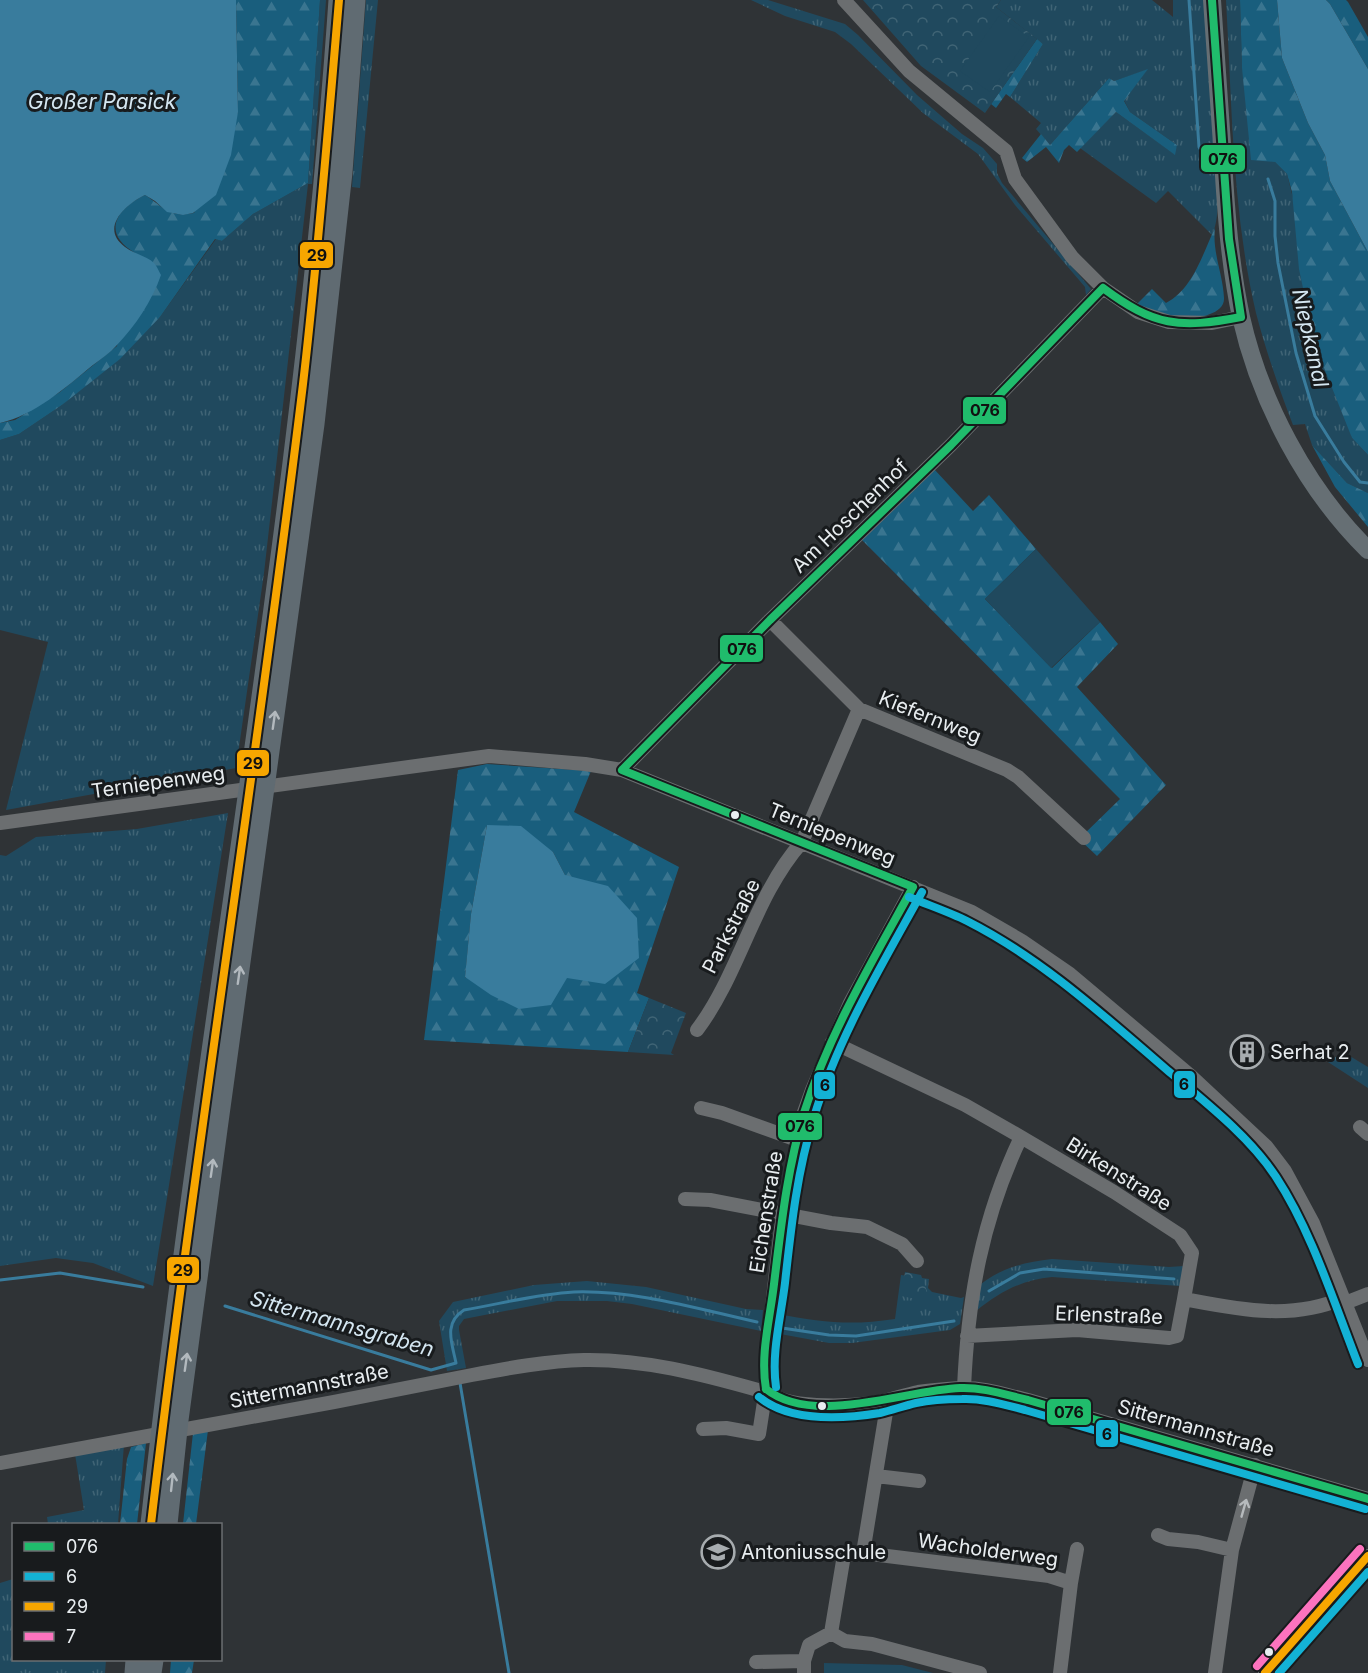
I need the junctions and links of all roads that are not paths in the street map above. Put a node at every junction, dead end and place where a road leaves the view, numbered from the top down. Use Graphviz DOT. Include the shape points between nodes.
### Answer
graph roads {
  1 [pos="339,0"];
  2 [pos="355,0"];
  3 [pos="844,0"];
  4 [pos="1212,0"];
  5 [pos="1103,288"];
  6 [pos="1241,317"];
  7 [pos="1368,550"];
  8 [pos="770,620"];
  9 [pos="859,710"];
  10 [pos="622,770"];
  11 [pos="0,823"];
  12 [pos="1084,838"];
  13 [pos="802,842"];
  14 [pos="913,887"];
  15 [pos="697,1030"];
  16 [pos="832,1042"];
  17 [pos="702,1108"];
  18 [pos="1021,1137"];
  19 [pos="797,1140"];
  20 [pos="685,1199"];
  21 [pos="783,1214"];
  22 [pos="917,1261"];
  23 [pos="1368,1294"];
  24 [pos="1184,1299"];
  25 [pos="1344,1300"];
  26 [pos="967,1336"];
  27 [pos="1368,1360"];
  28 [pos="964,1388"];
  29 [pos="766,1389"];
  30 [pos="888,1400"];
  31 [pos="704,1429"];
  32 [pos="169,1432"];
  33 [pos="0,1463"];
  34 [pos="1256,1466"];
  35 [pos="876,1476"];
  36 [pos="919,1481"];
  37 [pos="1368,1498"];
  38 [pos="151,1523"];
  39 [pos="167,1523"];
  40 [pos="1158,1535"];
  41 [pos="1077,1549"];
  42 [pos="1232,1550"];
  43 [pos="863,1553"];
  44 [pos="1368,1556"];
  45 [pos="1071,1583"];
  46 [pos="831,1634"];
  47 [pos="756,1662"];
  48 [pos="804,1667"];
  49 [pos="980,1673"];
  50 [pos="1060,1673"];
  51 [pos="1215,1673"];
  52 [pos="1264,1673"];
  1 -- 32 [label="highway" via="314,286 276,597 199,1138"];
  32 -- 2 [label="highway, one-way" via="314,424 342,172"];
  3 -- 5 [label="street" via="909,71 1006,151 1015,179 1072,257"];
  4 -- 6 [label="main road" via="1229,239"];
  5 -- 6 [label="street" via="1138,312 1169,322 1212,323"];
  5 -- 8 [label="street, Am Hoschenhof" via="951,445"];
  6 -- 7 [label="main road" via="1258,371 1298,460 1329,506"];
  8 -- 9 [label="street, Kiefernweg"];
  8 -- 10 [label="street, Am Hoschenhof"];
  9 -- 12 [label="street, Kiefernweg" via="1007,770"];
  9 -- 13 [label="street, Parkstraße"];
  10 -- 11 [label="street, Terniepenweg" via="489,756"];
  10 -- 13 [label="street, Terniepenweg"];
  13 -- 14 [label="street, Terniepenweg"];
  13 -- 15 [label="street, Parkstraße" via="750,926 712,1010"];
  14 -- 16 [label="street, Eichenstraße"];
  14 -- 25 [label="street, Terniepenweg" via="972,912 1070,974 1257,1136 1285,1171 1313,1223"];
  16 -- 18 [label="street, Birkenstraße"];
  16 -- 19 [label="street, Eichenstraße"];
  17 -- 19 [label="street"];
  18 -- 24 [label="street, Birkenstraße" via="1180,1236 1192,1253"];
  18 -- 26 [label="street" via="981,1248"];
  19 -- 21 [label="street, Eichenstraße"];
  20 -- 21 [label="street"];
  21 -- 22 [label="street" via="867,1227 902,1244"];
  21 -- 29 [label="street, Eichenstraße"];
  23 -- 25 [label="street"];
  24 -- 25 [label="street" via="1269,1312"];
  24 -- 26 [label="street, Erlenstraße" via="1177,1335 1169,1338 1077,1330"];
  25 -- 27 [label="street, Terniepenweg"];
  26 -- 28 [label="street"];
  28 -- 30 [label="street, Sittermannstraße"];
  28 -- 34 [label="street, Sittermannstraße" via="1028,1400"];
  29 -- 30 [label="street, Sittermannstraße" via="778,1399 801,1403 839,1406"];
  29 -- 31 [label="street" via="759,1434"];
  29 -- 33 [label="street, Sittermannstraße" via="644,1364 583,1360 527,1365"];
  30 -- 35 [label="street"];
  32 -- 38 [label="highway"];
  39 -- 32 [label="highway, one-way"];
  34 -- 37 [label="street, Sittermannstraße"];
  42 -- 34 [label="street, one-way"];
  35 -- 36 [label="street"];
  35 -- 43 [label="street"];
  40 -- 42 [label="street"];
  41 -- 45 [label="street, Wacholderweg"];
  42 -- 51 [label="street"];
  43 -- 45 [label="street, Wacholderweg" via="1049,1576"];
  43 -- 46 [label="street" via="844,1555"];
  44 -- 52 [label="street"];
  45 -- 50 [label="street, Wacholderweg"];
  46 -- 48 [label="street" via="809,1645"];
  46 -- 49 [label="street" via="845,1641 872,1644"];
  47 -- 48 [label="street"];
}
